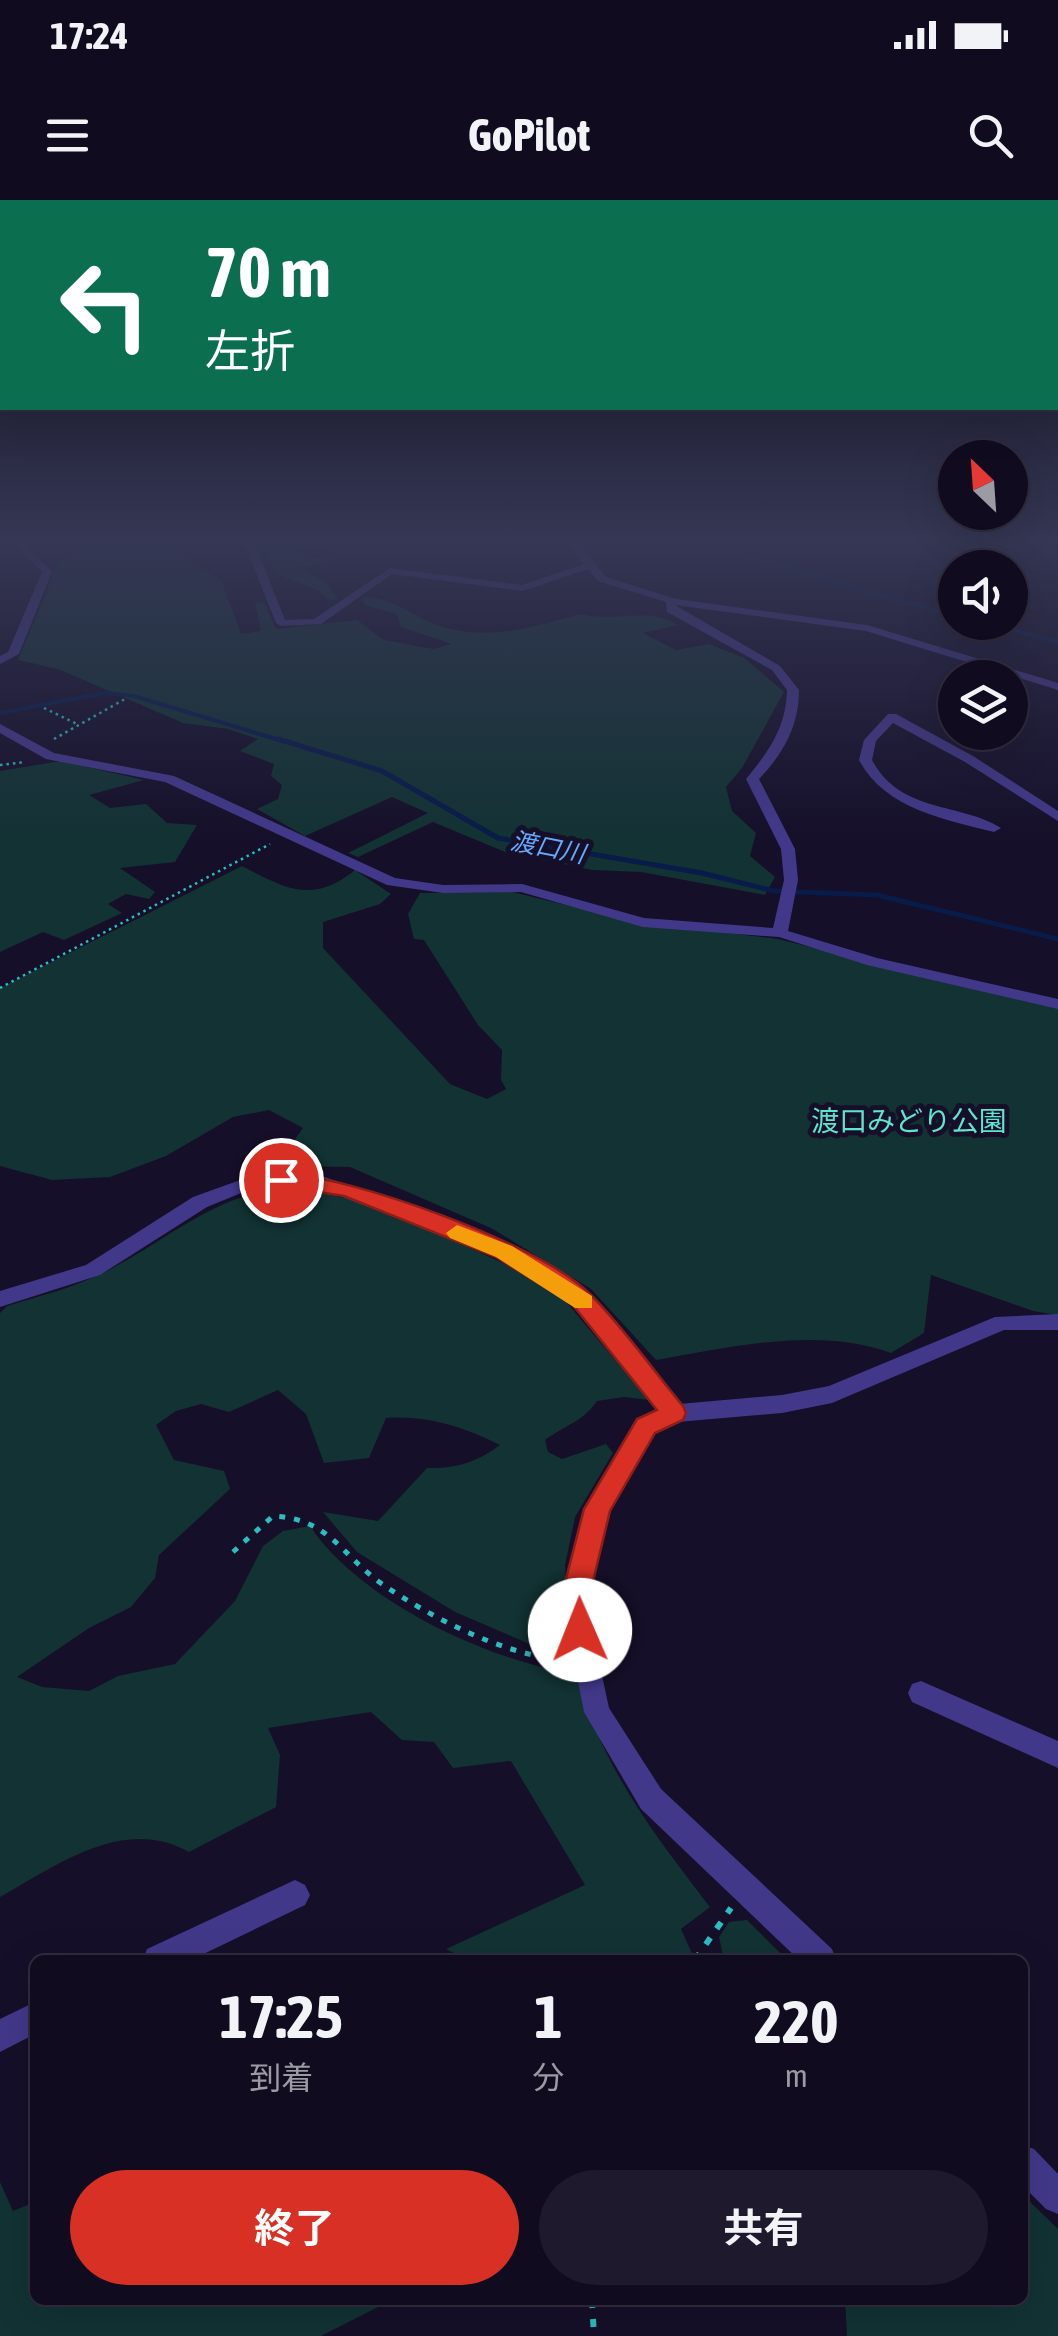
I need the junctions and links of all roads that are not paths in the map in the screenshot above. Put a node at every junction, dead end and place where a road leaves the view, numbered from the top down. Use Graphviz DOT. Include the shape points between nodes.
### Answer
graph roads {
  1 [pos="18,642"];
  2 [pos="730,642"];
  3 [pos="908,642"];
  4 [pos="0,661"];
  5 [pos="1058,687"];
  6 [pos="0,728"];
  7 [pos="1058,817"];
  8 [pos="994,828"];
  9 [pos="780,933"];
  10 [pos="1058,1004"];
  11 [pos="0,1299"];
  12 [pos="1058,1322"];
  13 [pos="674,1413"];
  14 [pos="921,1693"];
  15 [pos="1058,1755"];
  16 [pos="295,1895"];
  17 [pos="169,1955"];
  18 [pos="816,1955"];
  19 [pos="30,2020"];
  20 [pos="0,2036"];
  21 [pos="1028,2168"];
  22 [pos="1058,2197"];
  1 -- 4 [label="street"];
  2 -- 9 [label="street" via="789,682 790,719 774,756 752,779 788,849"];
  3 -- 5 [label="street"];
  6 -- 9 [label="street" via="50,756 169,779 392,882 522,888 643,922"];
  7 -- 8 [label="street" via="892,718 871,737 866,752 876,782 916,806"];
  9 -- 10 [label="street" via="873,962"];
  11 -- 13 [label="street" via="93,1270 200,1202 243,1185 318,1182 504,1251 580,1298"];
  12 -- 13 [label="street" via="1002,1322 832,1394"];
  13 -- 18 [label="street" via="646,1426 597,1509 574,1602 597,1712 651,1799"];
  14 -- 15 [label="street"];
  16 -- 17 [label="street"];
  19 -- 20 [label="street"];
  21 -- 22 [label="street"];
}
